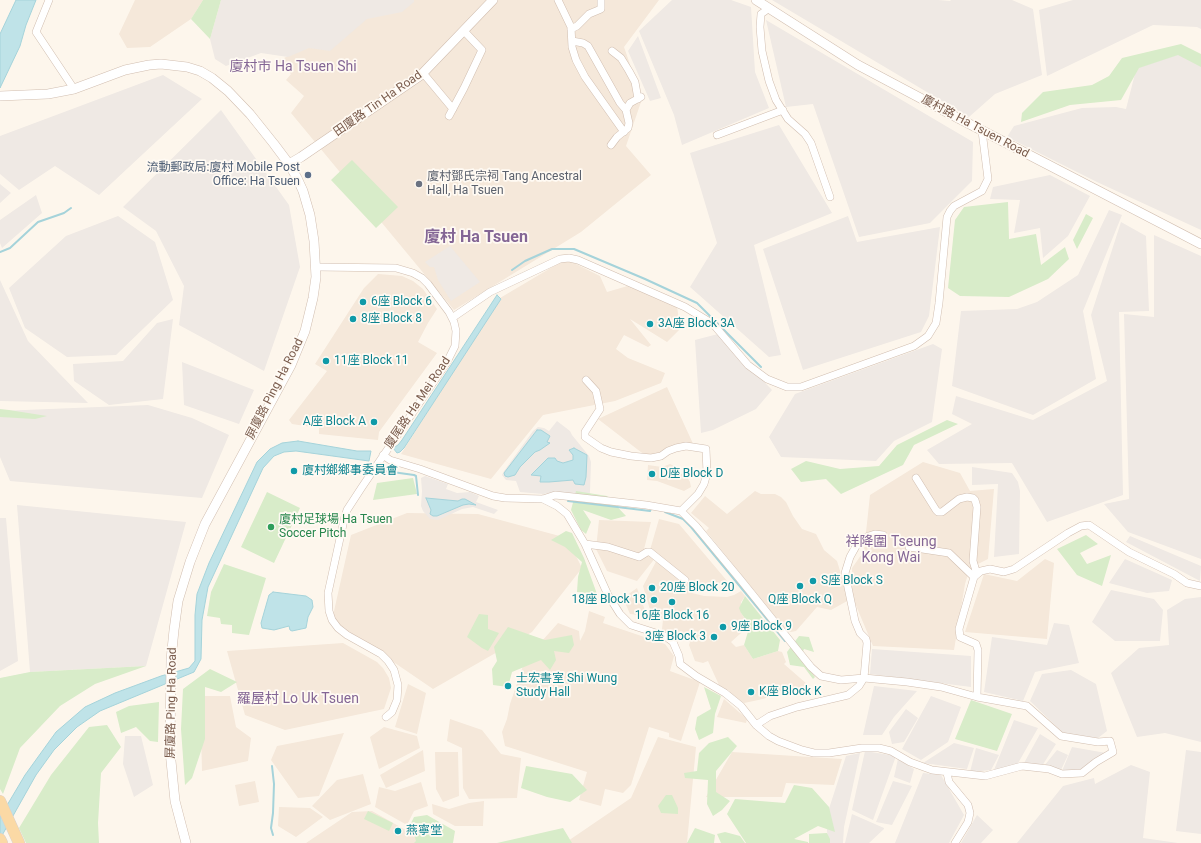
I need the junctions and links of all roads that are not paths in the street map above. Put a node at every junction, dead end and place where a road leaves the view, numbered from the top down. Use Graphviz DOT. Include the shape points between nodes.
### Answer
graph roads {
  1 [pos="48,0"];
  2 [pos="493,0"];
  3 [pos="558,0"];
  4 [pos="601,0"];
  5 [pos="756,0"];
  6 [pos="768,9"];
  7 [pos="571,29"];
  8 [pos="464,31"];
  9 [pos="572,41"];
  10 [pos="612,51"];
  11 [pos="424,73"];
  12 [pos="74,89"];
  13 [pos="1,96"];
  14 [pos="453,109"];
  15 [pos="626,110"];
  16 [pos="782,110"];
  17 [pos="448,116"];
  18 [pos="982,131"];
  19 [pos="624,132"];
  20 [pos="717,136"];
  21 [pos="611,144"];
  22 [pos="289,164"];
  23 [pos="830,197"];
  24 [pos="1201,244"];
  25 [pos="316,267"];
  26 [pos="452,318"];
  27 [pos="586,380"];
  28 [pos="383,455"];
  29 [pos="916,478"];
  30 [pos="543,500"];
  31 [pos="681,511"];
  32 [pos="883,535"];
  33 [pos="585,544"];
  34 [pos="909,547"];
  35 [pos="976,575"];
  36 [pos="684,580"];
  37 [pos="1201,586"];
  38 [pos="864,678"];
  39 [pos="976,697"];
  40 [pos="386,717"];
  41 [pos="756,725"];
  42 [pos="947,773"];
  43 [pos="0,801"];
  44 [pos="0,839"];
  45 [pos="17,839"];
  46 [pos="2,843"];
  47 [pos="186,843"];
  48 [pos="955,843"];
  1 -- 12 [label="street" via="36,32"];
  2 -- 8 [label="street, 田廈路 Tin Ha Road"];
  3 -- 7 [label="street"];
  4 -- 7 [label="street" via="601,9 589,14"];
  5 -- 6 [label="street, 廈村路 Ha Tsuen Road"];
  6 -- 16 [label="street" via="761,14 762,51 769,81"];
  6 -- 18 [label="street, 廈村路 Ha Tsuen Road" via="858,65"];
  7 -- 9 [label="street"];
  8 -- 11 [label="street, 田廈路 Tin Ha Road"];
  8 -- 14 [label="street" via="482,50"];
  9 -- 15 [label="street" via="588,46"];
  9 -- 19 [label="street" via="576,60 585,77"];
  10 -- 15 [label="street" via="621,58 629,71 640,98 630,103"];
  11 -- 14 [label="street"];
  11 -- 22 [label="street, 田廈路 Tin Ha Road"];
  12 -- 13 [label="street, 屏廈路 Ping Ha Road" via="48,94"];
  12 -- 22 [label="street, 屏廈路 Ping Ha Road" via="125,70 149,65 187,66 212,78 228,91 250,114"];
  14 -- 17 [label="street"];
  15 -- 19 [label="street" via="629,123"];
  16 -- 20 [label="street"];
  16 -- 23 [label="street" via="811,143"];
  18 -- 24 [label="street, 廈村路 Ha Tsuen Road"];
  18 -- 26 [label="street" via="988,179 982,191 954,206 950,211 936,323 928,336 914,346 801,387 786,387 767,379 748,365 713,324 685,307 578,260 560,259 490,292"];
  19 -- 21 [label="street"];
  22 -- 25 [label="street, 屏廈路 Ping Ha Road" via="303,191 308,210"];
  25 -- 26 [label="street, 廈尾路 Ha Mei Road" via="396,268 409,271 428,284"];
  25 -- 47 [label="street, 屏廈路 Ping Ha Road" via="313,298 301,342 205,524 181,590 172,642 170,741 171,773 178,816"];
  26 -- 28 [label="street, 廈尾路 Ha Mei Road" via="456,336 451,355"];
  27 -- 31 [label="street" via="596,391 600,410 585,432 585,437 601,448 651,458 686,446 706,449 707,473 704,484"];
  28 -- 30 [label="street" via="390,460 493,496"];
  28 -- 40 [label="street, 廈尾路 Ha Mei Road" via="345,515 328,602 332,620 342,632 381,654 392,666 397,680 398,695 392,712"];
  29 -- 35 [label="street" via="938,512 942,512 959,499 967,497 975,500 977,507 973,561"];
  30 -- 31 [label="street" via="555,495"];
  30 -- 33 [label="street" via="567,514"];
  31 -- 38 [label="street" via="816,673 841,680"];
  32 -- 38 [label="street" via="875,534 860,539 850,557 846,573 855,621 867,643"];
  33 -- 36 [label="street" via="608,547 639,557 650,552"];
  33 -- 41 [label="street" via="608,595 620,614 631,624 664,636 672,642 680,664 725,693 741,706"];
  34 -- 35 [label="street" via="949,553"];
  35 -- 37 [label="street" via="990,569 1004,572 1014,569 1068,533 1089,525 1129,552 1187,583"];
  35 -- 39 [label="street" via="958,629 960,638 976,644 978,650"];
  38 -- 39 [label="street" via="923,684"];
  38 -- 41 [label="street" via="854,692 848,695 796,706 770,716"];
  39 -- 42 [label="street" via="1027,706 1061,736 1098,742 1110,741 1113,752 1082,773 1062,774 1022,766 985,776"];
  41 -- 42 [label="street" via="769,736 802,750 829,753 880,748 910,762"];
  42 -- 48 [label="street" via="949,782 968,805 970,813 968,822"];
  43 -- 45 [label="main road"];
  44 -- 46 [label="main road"];
}
